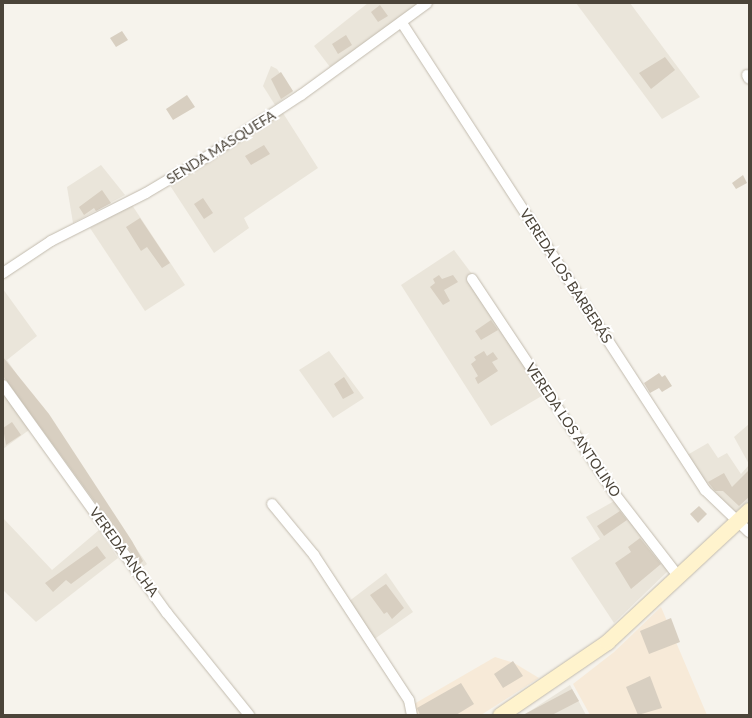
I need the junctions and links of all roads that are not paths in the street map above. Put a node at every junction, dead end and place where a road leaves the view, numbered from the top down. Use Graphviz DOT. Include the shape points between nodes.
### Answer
graph roads {
  1 [pos="428,3"];
  2 [pos="402,23"];
  3 [pos="3,273"];
  4 [pos="472,279"];
  5 [pos="3,385"];
  6 [pos="272,504"];
  7 [pos="749,510"];
  8 [pos="738,521"];
  9 [pos="749,532"];
  10 [pos="679,577"];
  11 [pos="249,715"];
  12 [pos="412,715"];
  13 [pos="500,715"];
  1 -- 2 [label="street, SENDA MASQUEFA"];
  2 -- 3 [label="street, SENDA MASQUEFA" via="205,158 52,241"];
  2 -- 8 [label="street, VEREDA LOS BARBERÁS" via="705,490"];
  4 -- 10 [label="street, VEREDA LOS ANTOLINO" via="614,493"];
  5 -- 11 [label="street, VEREDA ANCHA" via="167,613"];
  6 -- 12 [label="street" via="314,555 405,694"];
  7 -- 8 [label="main road"];
  8 -- 9 [label="street, VEREDA LOS BARBERÁS"];
  8 -- 10 [label="main road"];
  10 -- 13 [label="main road" via="597,650"];
}
